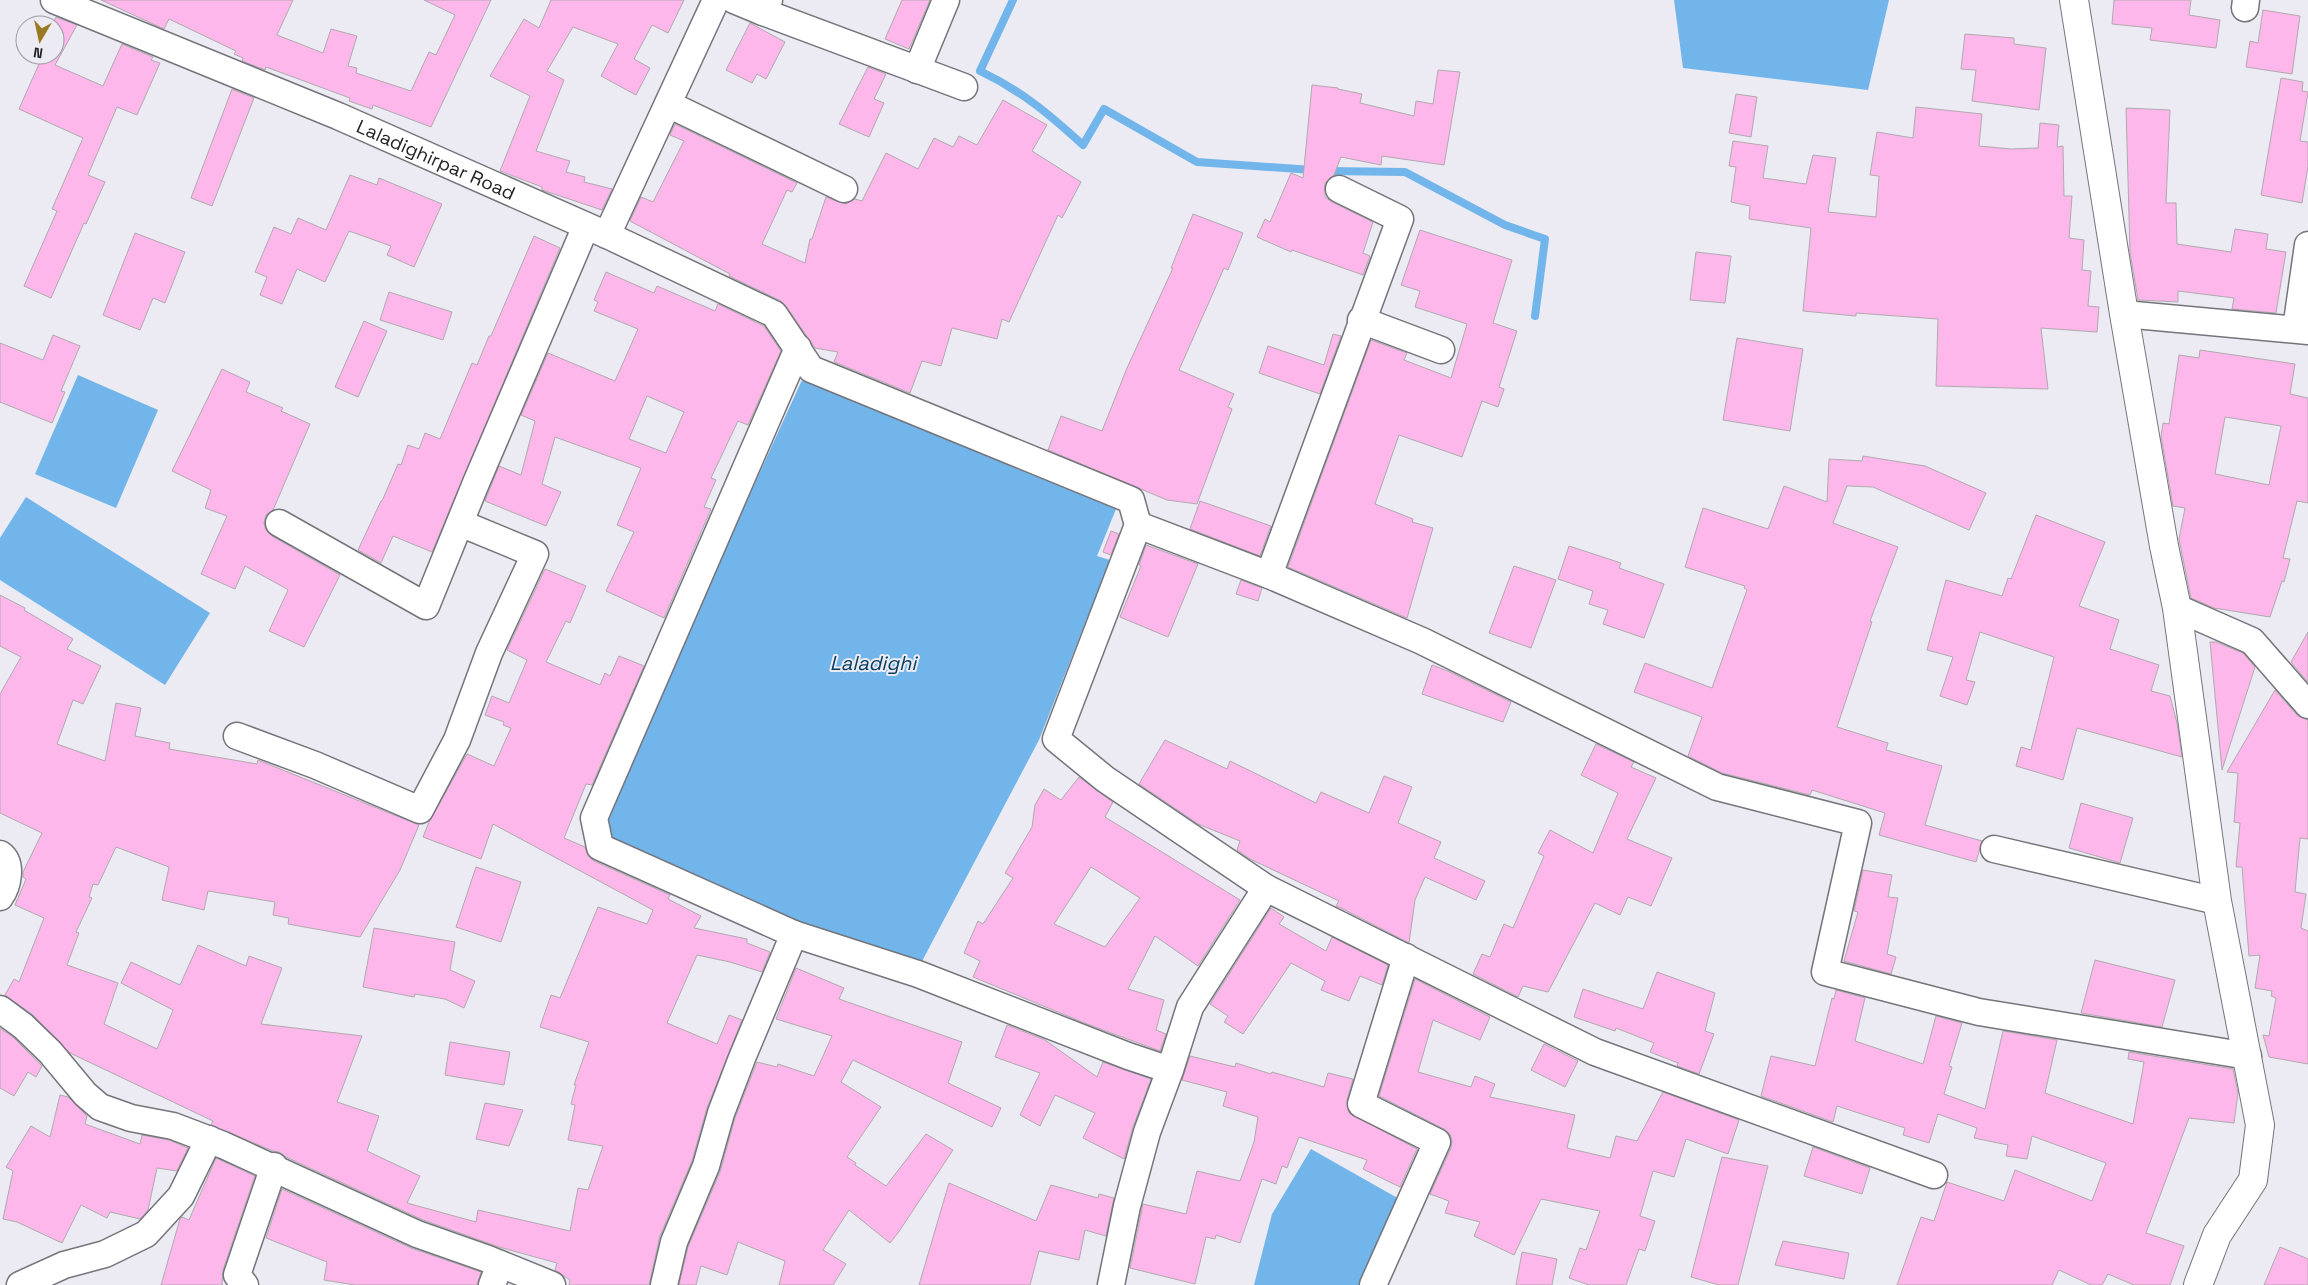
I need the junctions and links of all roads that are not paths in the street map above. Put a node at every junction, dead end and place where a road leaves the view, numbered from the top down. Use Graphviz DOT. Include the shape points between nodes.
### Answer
graph roads {
  1 [pos="54,0"];
  2 [pos="716,0"];
  3 [pos="734,0"];
  4 [pos="946,0"];
  5 [pos="2074,0"];
  6 [pos="766,6"];
  7 [pos="917,70"];
  8 [pos="964,87"];
  9 [pos="668,104"];
  10 [pos="1339,189"];
  11 [pos="844,190"];
  12 [pos="597,230"];
  13 [pos="2308,245"];
  14 [pos="2124,314"];
  15 [pos="1362,320"];
  16 [pos="2302,330"];
  17 [pos="798,348"];
  18 [pos="1441,350"];
  19 [pos="279,523"];
  20 [pos="460,523"];
  21 [pos="1138,525"];
  22 [pos="1269,575"];
  23 [pos="2177,608"];
  24 [pos="2308,705"];
  25 [pos="237,736"];
  26 [pos="1994,849"];
  27 [pos="0,854"];
  28 [pos="1266,888"];
  29 [pos="0,897"];
  30 [pos="2217,901"];
  31 [pos="794,934"];
  32 [pos="1406,957"];
  33 [pos="0,1009"];
  34 [pos="2248,1056"];
  35 [pos="1170,1070"];
  36 [pos="209,1139"];
  37 [pos="274,1166"];
  38 [pos="1934,1175"];
  39 [pos="496,1274"];
  40 [pos="20,1285"];
  41 [pos="245,1285"];
  42 [pos="552,1285"];
  43 [pos="664,1285"];
  44 [pos="1111,1285"];
  45 [pos="1373,1285"];
  46 [pos="2198,1285"];
  1 -- 12 [label="street, Laladighirpar Road" via="338,116"];
  2 -- 9 [label="street"];
  3 -- 6 [label="street"];
  4 -- 7 [label="street"];
  5 -- 14 [label="street"];
  6 -- 7 [label="street"];
  7 -- 8 [label="street"];
  9 -- 11 [label="street"];
  9 -- 12 [label="street"];
  10 -- 15 [label="street" via="1400,219"];
  12 -- 17 [label="street, Laladighirpar Road" via="774,314"];
  12 -- 20 [label="street"];
  13 -- 16 [label="street"];
  14 -- 16 [label="street"];
  14 -- 23 [label="street"];
  15 -- 18 [label="street"];
  15 -- 22 [label="street"];
  17 -- 21 [label="street, Laladighirpar Road" via="811,369 1131,500"];
  17 -- 31 [label="street" via="594,818 600,847"];
  19 -- 20 [label="street" via="426,606"];
  20 -- 25 [label="street" via="535,554 489,653 457,740 420,810"];
  21 -- 22 [label="street"];
  21 -- 28 [label="street" via="1056,739 1105,779"];
  22 -- 34 [label="street" via="1422,641 1717,787 1858,823 1825,972 1979,1012"];
  23 -- 24 [label="street" via="2252,641"];
  23 -- 30 [label="street"];
  26 -- 30 [label="street"];
  27 -- 29 [label="street" via="8,866"];
  28 -- 32 [label="street"];
  28 -- 35 [label="street" via="1190,1007"];
  30 -- 34 [label="street"];
  31 -- 35 [label="street" via="918,974"];
  31 -- 43 [label="street" via="728,1095 706,1166 674,1242"];
  32 -- 38 [label="street" via="1595,1052"];
  32 -- 45 [label="street" via="1361,1104 1436,1142"];
  33 -- 36 [label="street" via="50,1052 84,1094 100,1107"];
  34 -- 46 [label="street" via="2260,1125 2253,1180 2218,1235"];
  35 -- 44 [label="street" via="1147,1132 1127,1206"];
  36 -- 37 [label="street"];
  36 -- 40 [label="street" via="181,1196 146,1234 105,1254 64,1265"];
  37 -- 39 [label="street"];
  37 -- 41 [label="street" via="236,1275"];
  39 -- 42 [label="street"];
}
